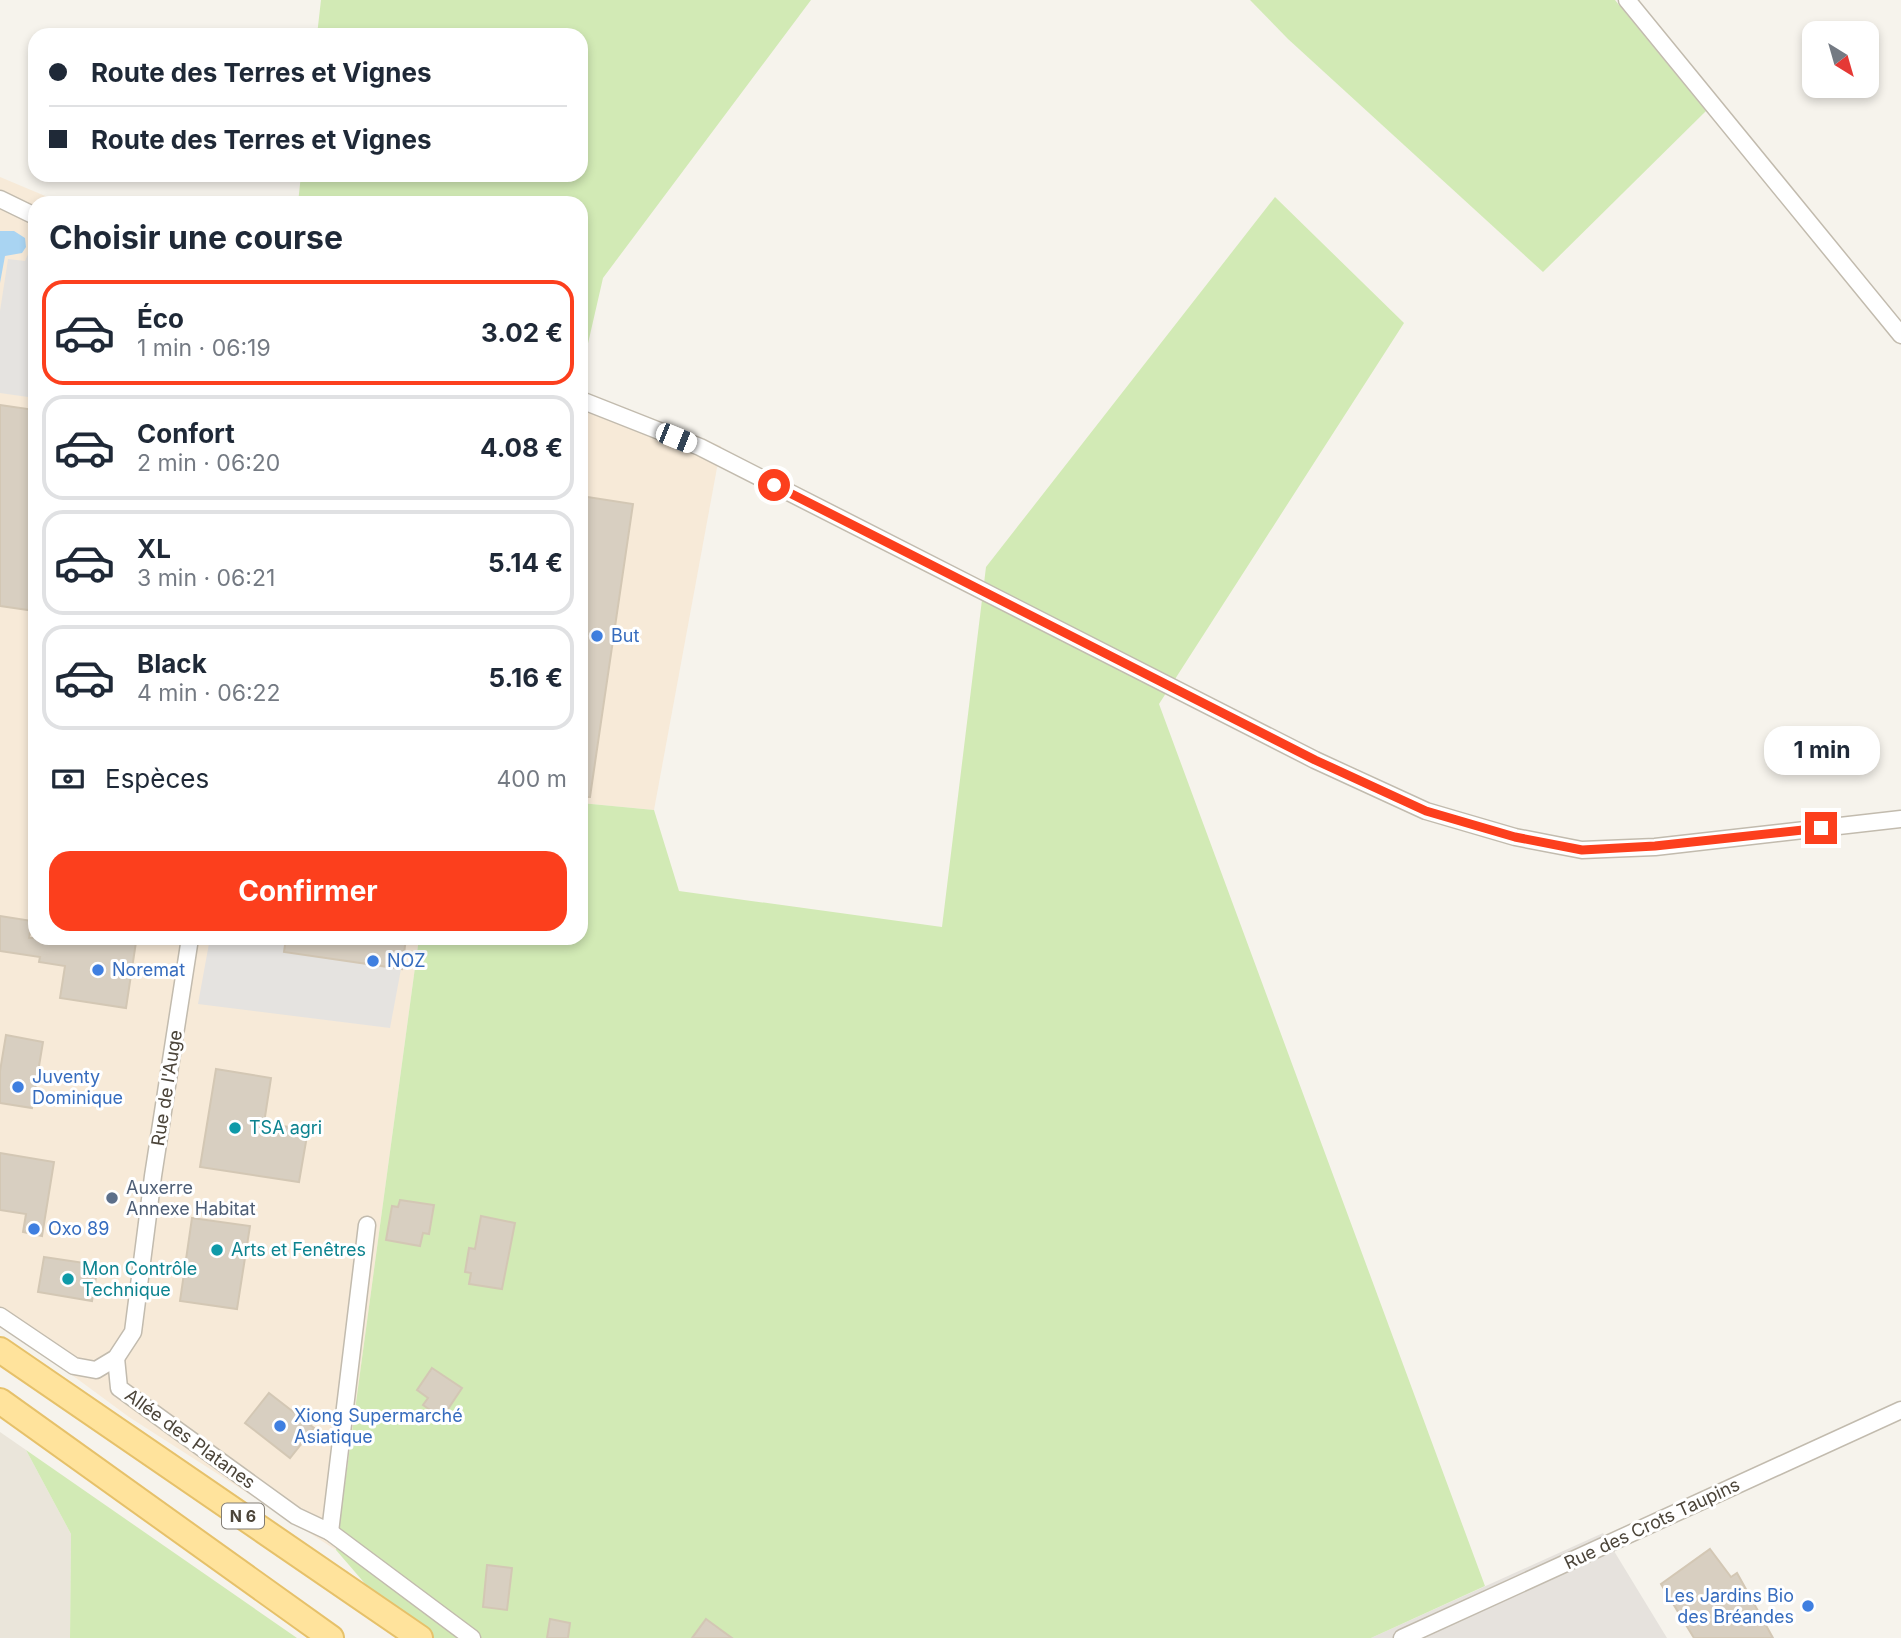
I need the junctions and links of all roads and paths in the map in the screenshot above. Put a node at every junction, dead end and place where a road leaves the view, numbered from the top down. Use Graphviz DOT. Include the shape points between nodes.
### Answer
graph roads {
  1 [pos="1627,0"];
  2 [pos="0,199"];
  3 [pos="28,213"];
  4 [pos="1901,335"];
  5 [pos="588,403"];
  6 [pos="1901,818"];
  7 [pos="189,945"];
  8 [pos="368,1224"];
  9 [pos="0,1316"];
  10 [pos="0,1336"];
  11 [pos="0,1350"];
  12 [pos="116,1358"];
  13 [pos="66,1394"];
  14 [pos="0,1401"];
  15 [pos="1901,1410"];
  16 [pos="330,1532"];
  17 [pos="331,1638"];
  18 [pos="419,1638"];
  19 [pos="472,1638"];
  20 [pos="1402,1638"];
  1 -- 4 [label="street"];
  2 -- 3 [label="street"];
  5 -- 6 [label="street" via="700,447 1315,760 1426,811 1515,837 1582,850"];
  7 -- 12 [label="street, Rue de l'Auge" via="139,1299 133,1332"];
  8 -- 16 [label="street"];
  9 -- 12 [label="street" via="75,1366 96,1370"];
  10 -- 13 [label="main road" via="35,1360"];
  11 -- 13 [label="main road, N 6"];
  12 -- 16 [label="street, Allée des Platanes" via="119,1388 296,1516"];
  13 -- 18 [label="main road, N 6"];
  14 -- 17 [label="main road, N 6"];
  15 -- 20 [label="street, Rue des Crots Taupins"];
  16 -- 19 [label="street, Allée des Platanes"];
}
